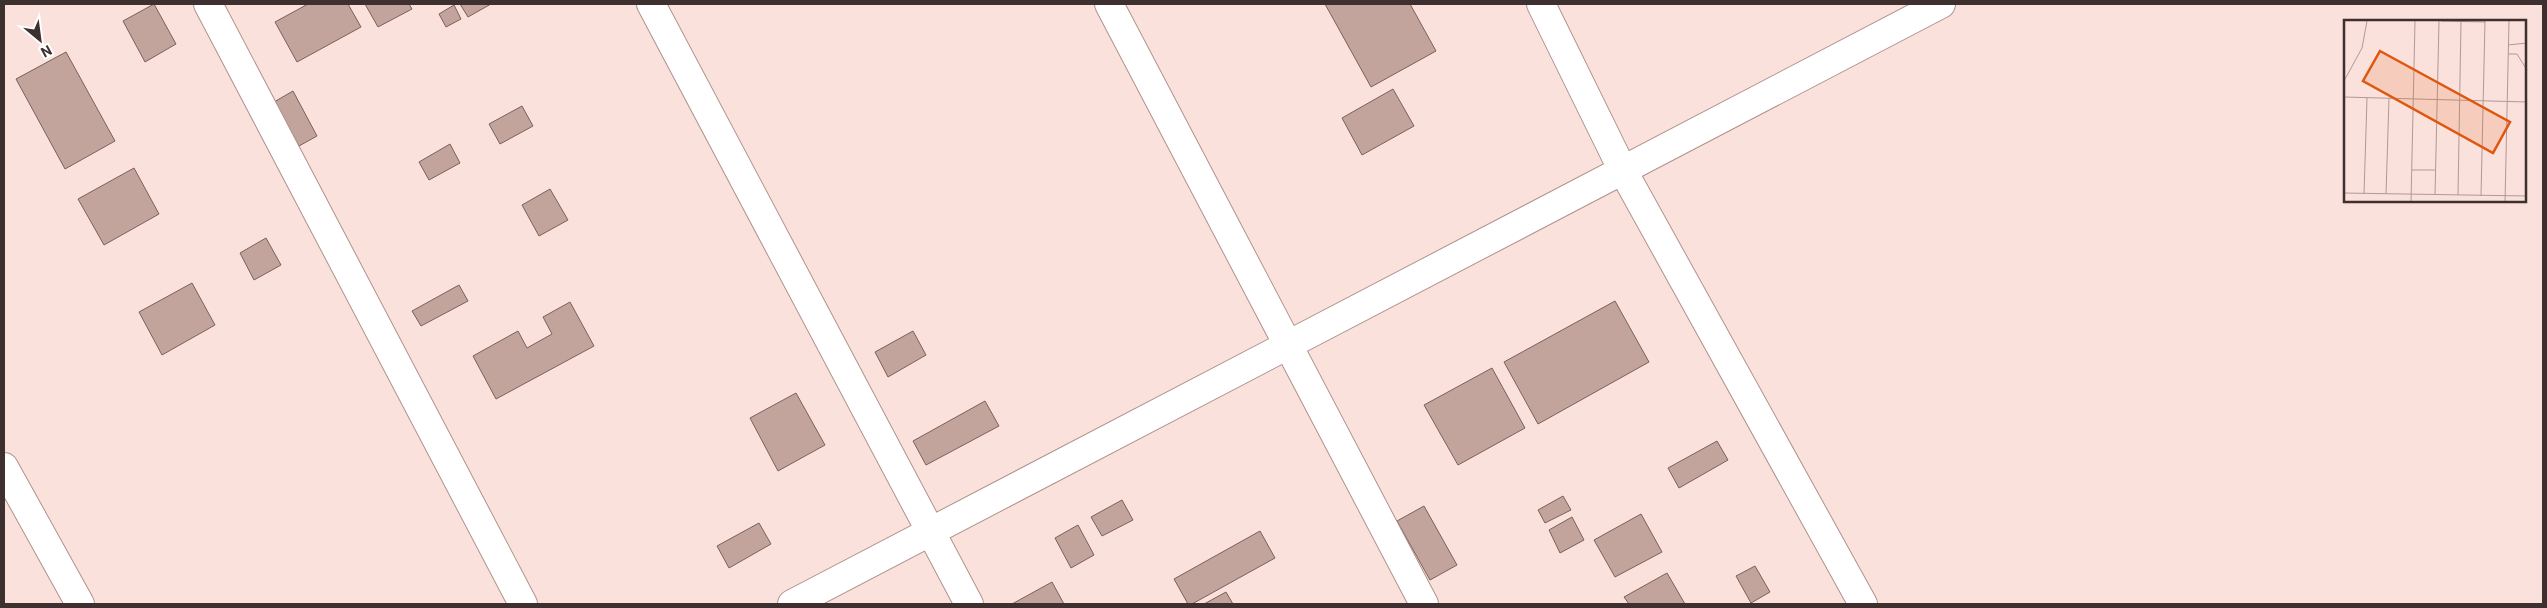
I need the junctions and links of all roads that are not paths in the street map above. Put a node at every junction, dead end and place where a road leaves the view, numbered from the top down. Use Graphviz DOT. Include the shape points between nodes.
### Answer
graph roads {
  1 [pos="208,4"];
  2 [pos="651,4"];
  3 [pos="1109,4"];
  4 [pos="1541,4"];
  5 [pos="1941,4"];
  6 [pos="1622,169"];
  7 [pos="1287,345"];
  8 [pos="4,467"];
  9 [pos="930,532"];
  10 [pos="80,604"];
  11 [pos="523,604"];
  12 [pos="792,604"];
  13 [pos="969,604"];
  14 [pos="1424,604"];
  15 [pos="1863,604"];
  1 -- 11 [label="street"];
  2 -- 9 [label="street"];
  3 -- 7 [label="street"];
  4 -- 6 [label="street"];
  5 -- 6 [label="street"];
  6 -- 7 [label="street"];
  6 -- 15 [label="street"];
  7 -- 9 [label="street"];
  7 -- 14 [label="street"];
  8 -- 10 [label="street"];
  9 -- 12 [label="street"];
  9 -- 13 [label="street"];
}
